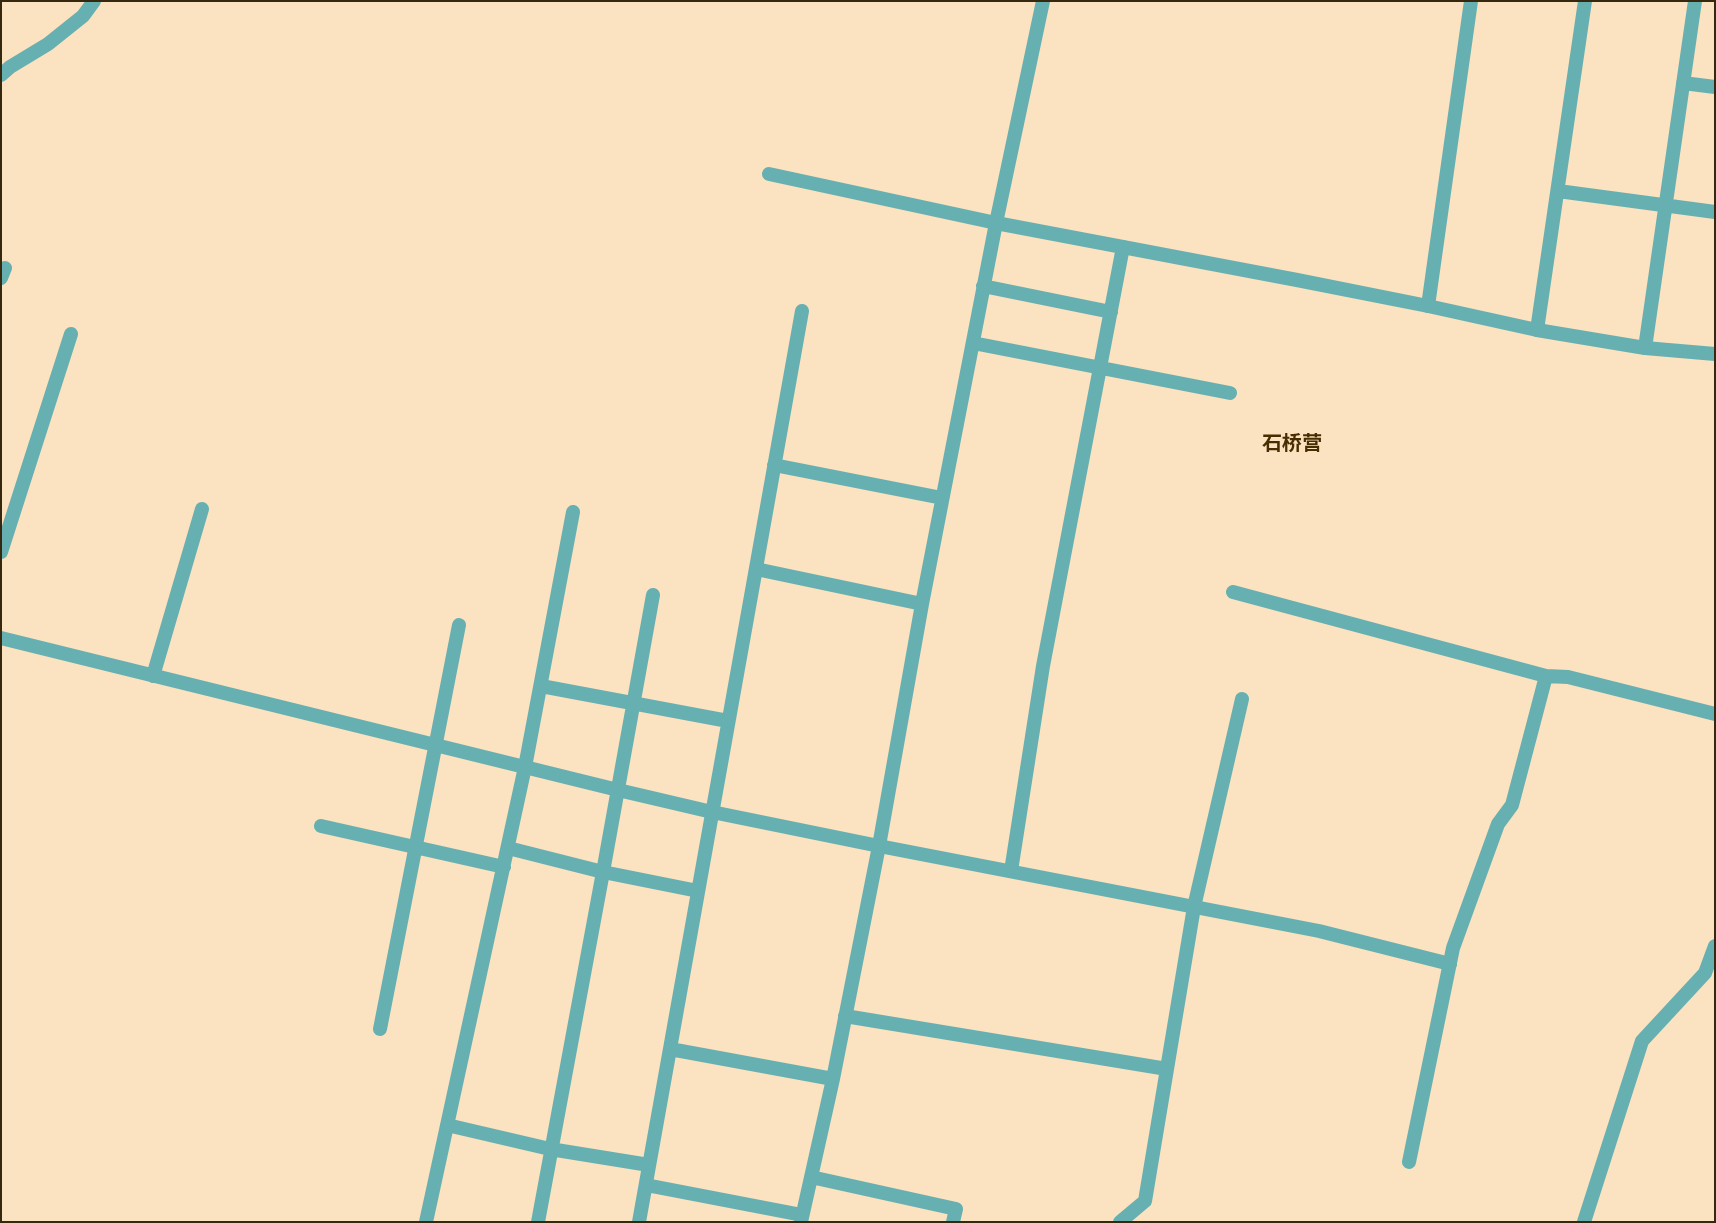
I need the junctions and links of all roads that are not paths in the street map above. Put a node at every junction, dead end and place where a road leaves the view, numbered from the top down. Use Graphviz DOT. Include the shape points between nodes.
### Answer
graph roads {
  1 [pos="94,1"];
  2 [pos="1043,1"];
  3 [pos="1471,1"];
  4 [pos="1585,1"];
  5 [pos="1695,1"];
  6 [pos="1,75"];
  7 [pos="1683,83"];
  8 [pos="1715,87"];
  9 [pos="768,174"];
  10 [pos="1558,191"];
  11 [pos="1665,206"];
  12 [pos="1715,212"];
  13 [pos="996,223"];
  14 [pos="1123,247"];
  15 [pos="984,286"];
  16 [pos="1428,306"];
  17 [pos="802,311"];
  18 [pos="1110,312"];
  19 [pos="1537,330"];
  20 [pos="71,334"];
  21 [pos="973,343"];
  22 [pos="1646,348"];
  23 [pos="1715,354"];
  24 [pos="1100,368"];
  25 [pos="1230,393"];
  26 [pos="774,465"];
  27 [pos="942,498"];
  28 [pos="202,508"];
  29 [pos="573,512"];
  30 [pos="1,552"];
  31 [pos="756,569"];
  32 [pos="1233,592"];
  33 [pos="653,596"];
  34 [pos="922,604"];
  35 [pos="459,625"];
  36 [pos="1,638"];
  37 [pos="153,676"];
  38 [pos="1546,676"];
  39 [pos="541,686"];
  40 [pos="1242,698"];
  41 [pos="634,704"];
  42 [pos="1715,714"];
  43 [pos="728,721"];
  44 [pos="435,745"];
  45 [pos="526,767"];
  46 [pos="618,790"];
  47 [pos="712,812"];
  48 [pos="321,826"];
  49 [pos="879,846"];
  50 [pos="415,847"];
  51 [pos="508,848"];
  52 [pos="504,867"];
  53 [pos="1011,871"];
  54 [pos="603,872"];
  55 [pos="698,891"];
  56 [pos="1194,907"];
  57 [pos="1715,946"];
  58 [pos="1450,964"];
  59 [pos="845,1016"];
  60 [pos="380,1029"];
  61 [pos="670,1049"];
  62 [pos="1167,1070"];
  63 [pos="832,1079"];
  64 [pos="447,1125"];
  65 [pos="550,1149"];
  66 [pos="1409,1162"];
  67 [pos="650,1165"];
  68 [pos="811,1177"];
  69 [pos="646,1185"];
  70 [pos="801,1218"];
  71 [pos="426,1222"];
  72 [pos="538,1222"];
  73 [pos="639,1222"];
  74 [pos="953,1222"];
  75 [pos="1120,1222"];
  76 [pos="1584,1222"];
  1 -- 6 [label="street" via="83,16 48,44"];
  2 -- 13 [label="street"];
  3 -- 16 [label="street"];
  4 -- 10 [label="street"];
  5 -- 7 [label="street"];
  7 -- 8 [label="street"];
  7 -- 11 [label="street"];
  9 -- 13 [label="street"];
  10 -- 11 [label="street"];
  10 -- 19 [label="street"];
  11 -- 12 [label="street"];
  11 -- 22 [label="street"];
  13 -- 14 [label="street"];
  13 -- 15 [label="street"];
  14 -- 16 [label="street"];
  14 -- 18 [label="street"];
  15 -- 18 [label="street"];
  15 -- 21 [label="street"];
  16 -- 19 [label="street"];
  17 -- 26 [label="street"];
  18 -- 24 [label="street"];
  19 -- 22 [label="street"];
  20 -- 30 [label="street"];
  21 -- 24 [label="street"];
  21 -- 27 [label="street"];
  22 -- 23 [label="street"];
  24 -- 25 [label="street"];
  24 -- 53 [label="street" via="1043,666"];
  26 -- 27 [label="street"];
  26 -- 31 [label="street"];
  27 -- 34 [label="street"];
  28 -- 37 [label="street"];
  29 -- 39 [label="street"];
  31 -- 34 [label="street"];
  31 -- 43 [label="street"];
  32 -- 38 [label="street"];
  33 -- 41 [label="street"];
  34 -- 49 [label="street"];
  35 -- 44 [label="street"];
  36 -- 37 [label="street"];
  37 -- 44 [label="street"];
  38 -- 42 [label="street" via="1568,677"];
  38 -- 58 [label="street" via="1512,806 1498,824"];
  39 -- 41 [label="street"];
  39 -- 45 [label="street"];
  40 -- 56 [label="street"];
  41 -- 43 [label="street"];
  41 -- 46 [label="street"];
  43 -- 47 [label="street"];
  44 -- 45 [label="street"];
  44 -- 50 [label="street"];
  45 -- 46 [label="street"];
  45 -- 51 [label="street"];
  46 -- 47 [label="street"];
  46 -- 54 [label="street"];
  47 -- 49 [label="street"];
  47 -- 55 [label="street"];
  48 -- 50 [label="street"];
  49 -- 53 [label="street"];
  49 -- 59 [label="street"];
  50 -- 52 [label="street"];
  50 -- 60 [label="street"];
  51 -- 52 [label="street"];
  51 -- 54 [label="street"];
  52 -- 64 [label="street"];
  53 -- 56 [label="street"];
  54 -- 55 [label="street"];
  54 -- 65 [label="street"];
  55 -- 61 [label="street"];
  56 -- 58 [label="street" via="1319,931"];
  56 -- 62 [label="street"];
  57 -- 76 [label="street" via="1705,973 1642,1041"];
  58 -- 66 [label="street"];
  59 -- 62 [label="street"];
  59 -- 63 [label="street"];
  61 -- 63 [label="street"];
  61 -- 67 [label="street"];
  62 -- 75 [label="street" via="1145,1202"];
  63 -- 68 [label="street"];
  64 -- 65 [label="street"];
  64 -- 71 [label="street"];
  65 -- 67 [label="street"];
  65 -- 72 [label="street"];
  67 -- 69 [label="street"];
  68 -- 70 [label="street"];
  68 -- 74 [label="street" via="956,1209"];
  69 -- 70 [label="street"];
  69 -- 73 [label="street"];
}
